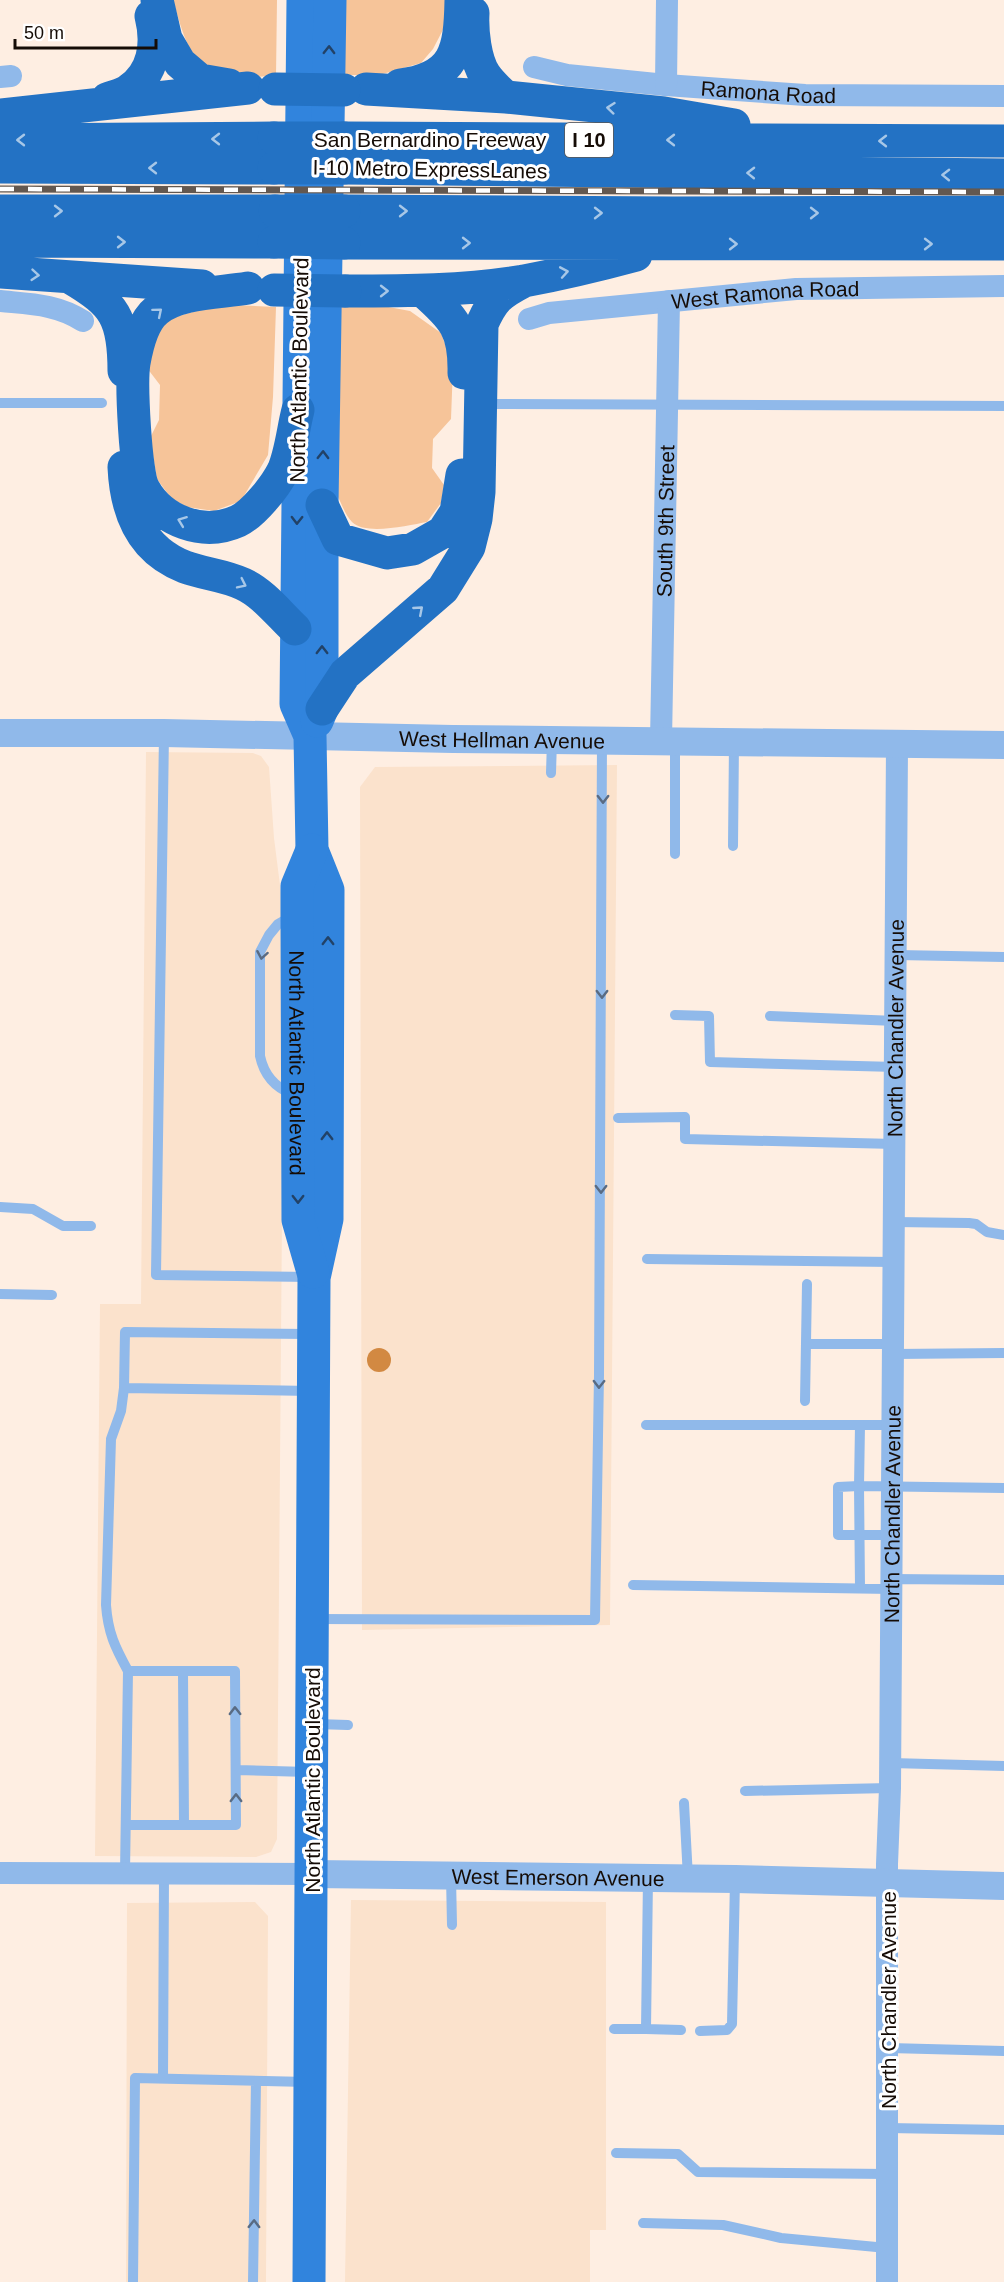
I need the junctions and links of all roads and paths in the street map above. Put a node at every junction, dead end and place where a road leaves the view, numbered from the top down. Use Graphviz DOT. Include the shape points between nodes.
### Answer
graph roads {
  1 [pos="147,0"];
  2 [pos="157,0"];
  3 [pos="303,0"];
  4 [pos="330,0"];
  5 [pos="461,0"];
  6 [pos="473,0"];
  7 [pos="667,0"];
  8 [pos="534,67"];
  9 [pos="666,85"];
  10 [pos="262,88"];
  11 [pos="355,89"];
  12 [pos="1004,96"];
  13 [pos="506,97"];
  14 [pos="86,106"];
  15 [pos="0,115"];
  16 [pos="0,140"];
  17 [pos="834,141"];
  18 [pos="1004,141"];
  19 [pos="274,153"];
  20 [pos="344,153"];
  21 [pos="0,167"];
  22 [pos="1004,175"];
  23 [pos="0,211"];
  24 [pos="1004,212"];
  25 [pos="274,227"];
  26 [pos="344,227"];
  27 [pos="0,241"];
  28 [pos="675,244"];
  29 [pos="1004,244"];
  30 [pos="0,272"];
  31 [pos="71,278"];
  32 [pos="524,281"];
  33 [pos="1004,286"];
  34 [pos="261,290"];
  35 [pos="423,291"];
  36 [pos="669,300"];
  37 [pos="0,301"];
  38 [pos="529,319"];
  39 [pos="83,321"];
  40 [pos="0,403"];
  41 [pos="102,403"];
  42 [pos="668,403"];
  43 [pos="497,404"];
  44 [pos="1004,406"];
  45 [pos="298,410"];
  46 [pos="322,505"];
  47 [pos="295,629"];
  48 [pos="316,722"];
  49 [pos="0,734"];
  50 [pos="164,734"];
  51 [pos="552,740"];
  52 [pos="602,740"];
  53 [pos="668,741"];
  54 [pos="734,742"];
  55 [pos="897,745"];
  56 [pos="1004,745"];
  57 [pos="551,773"];
  58 [pos="733,846"];
  59 [pos="312,850"];
  60 [pos="675,854"];
  61 [pos="897,955"];
  62 [pos="1004,957"];
  63 [pos="675,1015"];
  64 [pos="770,1016"];
  65 [pos="896,1021"];
  66 [pos="896,1067"];
  67 [pos="618,1118"];
  68 [pos="895,1144"];
  69 [pos="0,1207"];
  70 [pos="895,1222"];
  71 [pos="91,1226"];
  72 [pos="1004,1235"];
  73 [pos="647,1259"];
  74 [pos="894,1262"];
  75 [pos="314,1278"];
  76 [pos="807,1284"];
  77 [pos="0,1294"];
  78 [pos="52,1295"];
  79 [pos="315,1335"];
  80 [pos="806,1344"];
  81 [pos="894,1349"];
  82 [pos="1004,1353"];
  83 [pos="124,1388"];
  84 [pos="315,1391"];
  85 [pos="806,1401"];
  86 [pos="646,1425"];
  87 [pos="860,1425"];
  88 [pos="893,1425"];
  89 [pos="859,1486"];
  90 [pos="893,1487"];
  91 [pos="1004,1488"];
  92 [pos="860,1535"];
  93 [pos="892,1535"];
  94 [pos="1004,1580"];
  95 [pos="892,1584"];
  96 [pos="633,1585"];
  97 [pos="860,1588"];
  98 [pos="313,1619"];
  99 [pos="128,1671"];
  100 [pos="183,1672"];
  101 [pos="313,1724"];
  102 [pos="348,1725"];
  103 [pos="891,1763"];
  104 [pos="1004,1766"];
  105 [pos="237,1770"];
  106 [pos="312,1772"];
  107 [pos="891,1788"];
  108 [pos="745,1791"];
  109 [pos="684,1803"];
  110 [pos="126,1825"];
  111 [pos="184,1825"];
  112 [pos="0,1873"];
  113 [pos="118,1873"];
  114 [pos="164,1874"];
  115 [pos="312,1874"];
  116 [pos="452,1875"];
  117 [pos="648,1878"];
  118 [pos="688,1879"];
  119 [pos="735,1879"];
  120 [pos="888,1882"];
  121 [pos="1004,1886"];
  122 [pos="452,1925"];
  123 [pos="614,2029"];
  124 [pos="646,2029"];
  125 [pos="681,2030"];
  126 [pos="700,2031"];
  127 [pos="889,2048"];
  128 [pos="1004,2051"];
  129 [pos="163,2079"];
  130 [pos="256,2081"];
  131 [pos="311,2082"];
  132 [pos="888,2128"];
  133 [pos="1004,2130"];
  134 [pos="616,2152"];
  135 [pos="888,2174"];
  136 [pos="643,2223"];
  137 [pos="887,2248"];
  138 [pos="133,2282"];
  139 [pos="253,2282"];
  140 [pos="309,2282"];
  141 [pos="887,2282"];
  1 -- 14 [label="highway" via="154,29 154,57 141,80 128,92"];
  2 -- 10 [label="highway" via="166,39 180,63 200,80"];
  3 -- 45 [label="main road, North Atlantic Boulevard"];
  46 -- 4 [label="main road, North Atlantic Boulevard, one-way"];
  5 -- 11 [label="highway" via="456,51 446,68 421,82"];
  6 -- 13 [label="highway" via="478,58 484,73"];
  7 -- 9 [label="street"];
  8 -- 9 [label="street, Ramona Road" via="567,75"];
  9 -- 12 [label="street, Ramona Road" via="805,95"];
  10 -- 11 [label="highway, bridge"];
  10 -- 14 [label="highway"];
  11 -- 13 [label="highway"];
  17 -- 13 [label="highway, one-way" via="664,113"];
  14 -- 15 [label="highway"];
  19 -- 16 [label="highway, one-way"];
  18 -- 17 [label="highway, San Bernardino Freeway / I 10, one-way"];
  17 -- 20 [label="highway, San Bernardino Freeway / I 10, one-way"];
  19 -- 20 [label="highway, I-10 Metro ExpressLanes, bridge"];
  19 -- 21 [label="highway, I-10 Metro ExpressLanes, one-way"];
  22 -- 20 [label="highway, I-10 Metro ExpressLanes, one-way"];
  23 -- 25 [label="highway, I-10 Metro ExpressLanes, one-way"];
  26 -- 24 [label="highway, I-10 Metro ExpressLanes, one-way" via="672,213"];
  25 -- 26 [label="highway, I-10 Metro ExpressLanes, bridge"];
  27 -- 25 [label="highway, one-way"];
  26 -- 28 [label="highway, one-way"];
  28 -- 29 [label="highway, one-way"];
  32 -- 28 [label="highway, one-way"];
  30 -- 31 [label="highway, one-way"];
  31 -- 34 [label="highway"];
  31 -- 47 [label="highway, one-way" via="109,304 119,326 124,360 124,471 131,512 145,541 164,558 186,568 245,585 260,594"];
  32 -- 35 [label="highway"];
  48 -- 32 [label="highway, one-way" via="345,674 443,589 469,547 479,492 482,324 491,302"];
  33 -- 36 [label="street, West Ramona Road" via="796,289"];
  34 -- 35 [label="highway, one-way, bridge"];
  45 -- 34 [label="highway, one-way" via="283,471 267,496 239,521 211,528 183,523 159,510 143,488 136,451 133,365 141,331 156,311 180,298"];
  35 -- 46 [label="highway" via="446,311 459,330 464,357 462,474 456,512 442,532 413,549 387,552 338,539"];
  36 -- 38 [label="street, West Ramona Road" via="549,312"];
  36 -- 42 [label="street, South 9th Street"];
  37 -- 39 [label="street" via="68,311"];
  40 -- 41 [label="lane"];
  42 -- 43 [label="lane"];
  42 -- 44 [label="lane"];
  42 -- 53 [label="street, South 9th Street"];
  45 -- 47 [label="main road, North Atlantic Boulevard, one-way"];
  48 -- 46 [label="main road, North Atlantic Boulevard, one-way"];
  47 -- 48 [label="main road, North Atlantic Boulevard" via="296,704"];
  48 -- 50 [label="street, West Hellman Avenue"];
  48 -- 51 [label="street, West Hellman Avenue"];
  48 -- 59 [label="main road, North Atlantic Boulevard"];
  49 -- 50 [label="street, West Hellman Avenue"];
  50 -- 75 [label="lane" via="156,1275"];
  51 -- 52 [label="street, West Hellman Avenue"];
  51 -- 57 [label="lane"];
  52 -- 53 [label="street, West Hellman Avenue"];
  52 -- 98 [label="lane, one-way" via="595,1620"];
  53 -- 54 [label="street, West Hellman Avenue"];
  53 -- 60 [label="lane"];
  54 -- 55 [label="street, West Hellman Avenue"];
  54 -- 58 [label="lane"];
  55 -- 56 [label="street, West Hellman Avenue"];
  55 -- 61 [label="street, North Chandler Avenue"];
  75 -- 59 [label="main road, North Atlantic Boulevard, one-way" via="327,1218 328,891"];
  59 -- 75 [label="main road, North Atlantic Boulevard, one-way" via="297,886 298,1220"];
  61 -- 62 [label="lane"];
  61 -- 65 [label="street, North Chandler Avenue"];
  63 -- 66 [label="lane" via="709,1016 710,1062"];
  64 -- 65 [label="lane"];
  65 -- 66 [label="street, North Chandler Avenue"];
  66 -- 68 [label="street, North Chandler Avenue"];
  67 -- 68 [label="lane" via="685,1117 685,1139"];
  68 -- 70 [label="street, North Chandler Avenue"];
  69 -- 71 [label="lane" via="33,1209 63,1226"];
  70 -- 72 [label="lane" via="969,1222 987,1232"];
  70 -- 74 [label="street, North Chandler Avenue"];
  73 -- 74 [label="lane"];
  74 -- 81 [label="street, North Chandler Avenue"];
  75 -- 79 [label="main road, North Atlantic Boulevard"];
  76 -- 80 [label="lane"];
  77 -- 78 [label="lane"];
  79 -- 83 [label="lane" via="125,1332"];
  79 -- 84 [label="main road, North Atlantic Boulevard"];
  80 -- 81 [label="lane"];
  80 -- 85 [label="lane"];
  81 -- 82 [label="lane"];
  81 -- 88 [label="street, North Chandler Avenue"];
  83 -- 84 [label="lane"];
  83 -- 99 [label="lane" via="111,1439 106,1605 108,1629"];
  84 -- 98 [label="main road, North Atlantic Boulevard"];
  86 -- 87 [label="lane"];
  87 -- 88 [label="lane"];
  87 -- 89 [label="lane"];
  88 -- 90 [label="street, North Chandler Avenue"];
  89 -- 90 [label="lane"];
  89 -- 92 [label="lane"];
  89 -- 92 [label="lane" via="838,1486 838,1535"];
  90 -- 91 [label="lane"];
  90 -- 93 [label="street, North Chandler Avenue"];
  92 -- 93 [label="lane"];
  92 -- 97 [label="lane"];
  93 -- 95 [label="street, North Chandler Avenue"];
  94 -- 95 [label="lane"];
  95 -- 97 [label="lane"];
  95 -- 103 [label="street, North Chandler Avenue"];
  96 -- 97 [label="lane"];
  98 -- 101 [label="main road, North Atlantic Boulevard"];
  99 -- 100 [label="lane"];
  99 -- 110 [label="lane"];
  105 -- 100 [label="lane, one-way" via="235,1671"];
  100 -- 111 [label="lane"];
  101 -- 102 [label="lane"];
  101 -- 106 [label="main road, North Atlantic Boulevard"];
  103 -- 104 [label="lane"];
  103 -- 107 [label="street, North Chandler Avenue"];
  105 -- 106 [label="lane"];
  111 -- 105 [label="lane, one-way" via="236,1825"];
  106 -- 115 [label="main road, North Atlantic Boulevard"];
  107 -- 108 [label="lane"];
  107 -- 120 [label="street, North Chandler Avenue"];
  109 -- 118 [label="lane"];
  110 -- 111 [label="lane"];
  110 -- 113 [label="lane"];
  112 -- 113 [label="street, West Emerson Avenue"];
  113 -- 114 [label="street, West Emerson Avenue"];
  114 -- 115 [label="street, West Emerson Avenue"];
  114 -- 129 [label="lane"];
  115 -- 116 [label="street, West Emerson Avenue"];
  115 -- 131 [label="main road, North Atlantic Boulevard"];
  116 -- 117 [label="street, West Emerson Avenue"];
  116 -- 122 [label="lane"];
  117 -- 118 [label="street, West Emerson Avenue"];
  117 -- 124 [label="lane"];
  118 -- 119 [label="street, West Emerson Avenue"];
  119 -- 120 [label="street, West Emerson Avenue"];
  119 -- 126 [label="lane" via="732,2024 727,2030"];
  120 -- 121 [label="street, West Emerson Avenue"];
  120 -- 127 [label="street, North Chandler Avenue"];
  123 -- 124 [label="lane"];
  124 -- 125 [label="lane"];
  127 -- 128 [label="lane"];
  127 -- 132 [label="street, North Chandler Avenue"];
  129 -- 130 [label="lane"];
  129 -- 138 [label="lane" via="135,2078"];
  130 -- 131 [label="lane"];
  139 -- 130 [label="lane, one-way"];
  131 -- 140 [label="main road, North Atlantic Boulevard"];
  132 -- 133 [label="lane"];
  132 -- 135 [label="street, North Chandler Avenue"];
  134 -- 135 [label="lane" via="678,2154 698,2172"];
  135 -- 137 [label="street, North Chandler Avenue"];
  136 -- 137 [label="lane" via="723,2225 782,2238"];
  137 -- 141 [label="street, North Chandler Avenue"];
}
